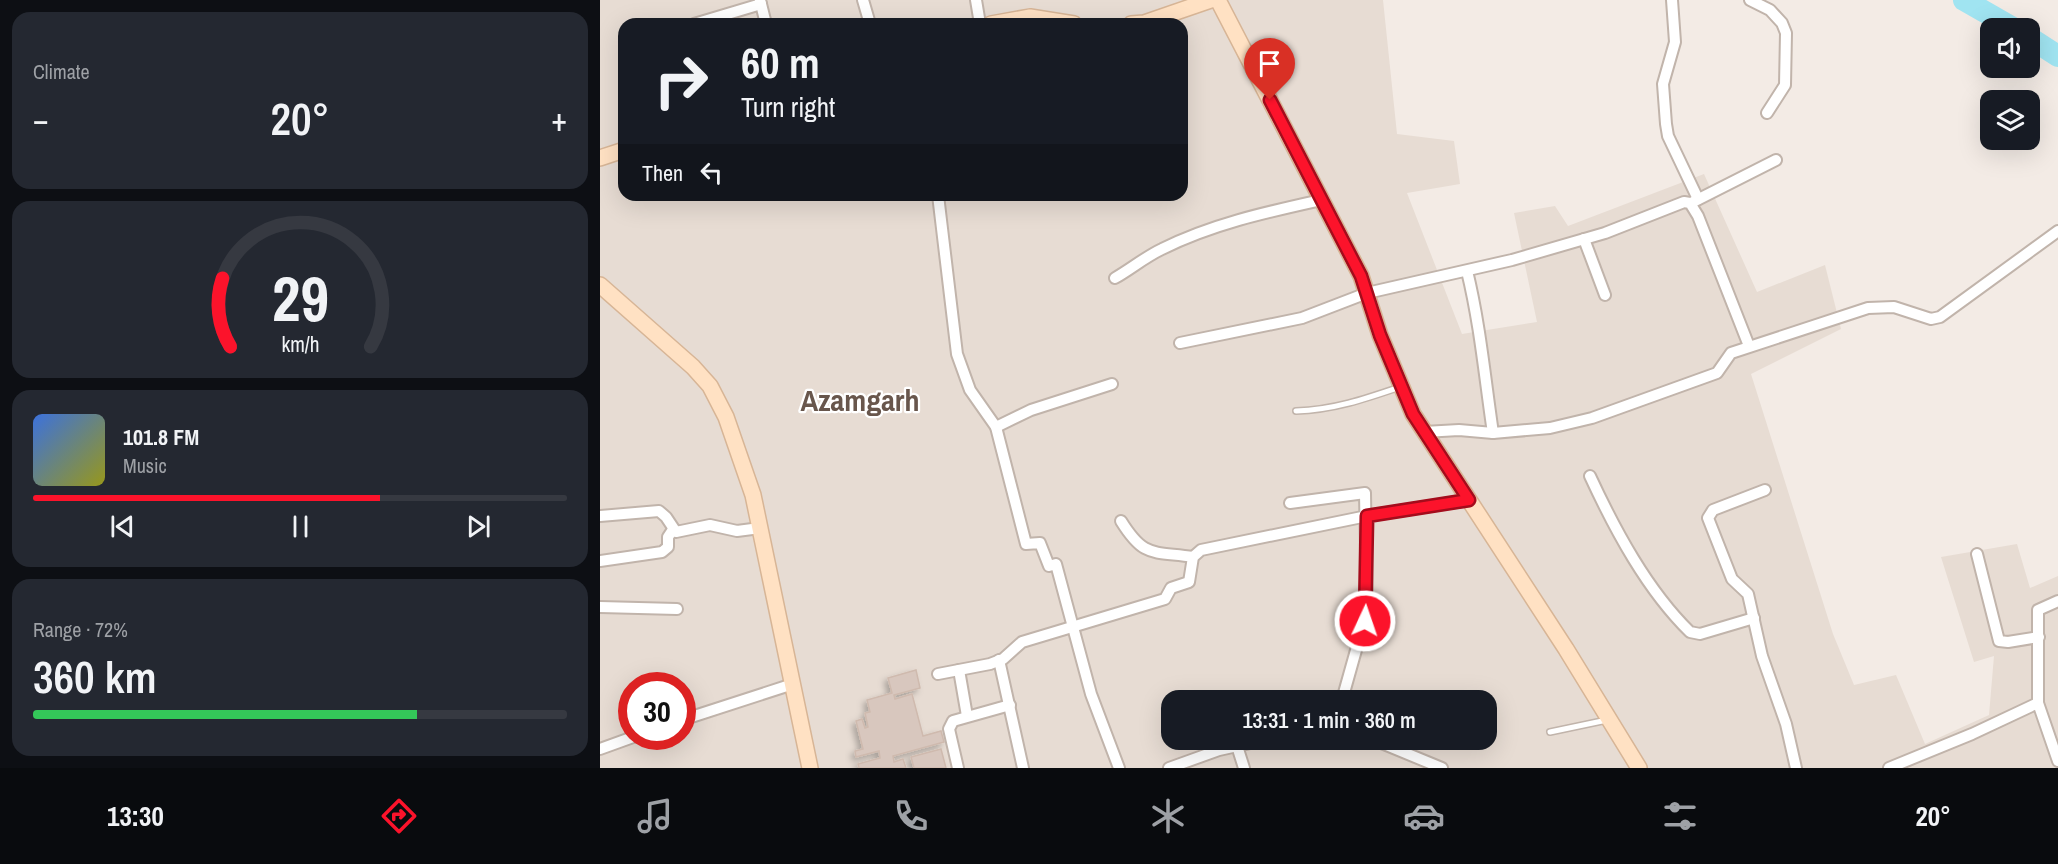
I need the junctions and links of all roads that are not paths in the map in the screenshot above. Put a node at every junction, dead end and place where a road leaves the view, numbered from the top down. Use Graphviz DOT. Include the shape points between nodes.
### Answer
graph roads {
  1 [pos="863,0"];
  2 [pos="976,0"];
  3 [pos="1211,0"];
  4 [pos="1218,0"];
  5 [pos="1672,0"];
  6 [pos="1750,0"];
  7 [pos="760,2"];
  8 [pos="712,18"];
  9 [pos="764,18"];
  10 [pos="868,18"];
  11 [pos="979,18"];
  12 [pos="1159,18"];
  13 [pos="1767,112"];
  14 [pos="618,152"];
  15 [pos="600,158"];
  16 [pos="1776,160"];
  17 [pos="1321,200"];
  18 [pos="939,201"];
  19 [pos="1694,201"];
  20 [pos="2058,231"];
  21 [pos="1584,239"];
  22 [pos="1467,271"];
  23 [pos="1115,278"];
  24 [pos="601,287"];
  25 [pos="1366,293"];
  26 [pos="1605,295"];
  27 [pos="1180,343"];
  28 [pos="1749,346"];
  29 [pos="1112,384"];
  30 [pos="1401,387"];
  31 [pos="1296,411"];
  32 [pos="996,427"];
  33 [pos="1425,432"];
  34 [pos="1493,433"];
  35 [pos="1590,476"];
  36 [pos="1765,490"];
  37 [pos="1469,500"];
  38 [pos="1290,503"];
  39 [pos="600,516"];
  40 [pos="1367,516"];
  41 [pos="1121,520"];
  42 [pos="760,528"];
  43 [pos="672,531"];
  44 [pos="1977,554"];
  45 [pos="1194,557"];
  46 [pos="600,561"];
  47 [pos="2058,601"];
  48 [pos="600,607"];
  49 [pos="677,609"];
  50 [pos="1754,618"];
  51 [pos="1074,628"];
  52 [pos="2039,637"];
  53 [pos="999,660"];
  54 [pos="959,670"];
  55 [pos="938,674"];
  56 [pos="793,684"];
  57 [pos="1345,690"];
  58 [pos="2038,703"];
  59 [pos="1010,705"];
  60 [pos="696,715"];
  61 [pos="967,716"];
  62 [pos="1610,720"];
  63 [pos="1550,732"];
  64 [pos="618,742"];
  65 [pos="600,749"];
  66 [pos="1225,750"];
  67 [pos="1238,750"];
  68 [pos="1398,750"];
  69 [pos="2058,761"];
  70 [pos="810,768"];
  71 [pos="958,768"];
  72 [pos="1023,768"];
  73 [pos="1119,768"];
  74 [pos="1169,768"];
  75 [pos="1244,768"];
  76 [pos="1442,768"];
  77 [pos="1639,768"];
  78 [pos="1796,768"];
  79 [pos="1889,768"];
  1 -- 10 [label="street"];
  2 -- 11 [label="street"];
  3 -- 12 [label="street"];
  4 -- 17 [label="street"];
  5 -- 19 [label="street" via="1675,42 1663,84 1666,124"];
  6 -- 13 [label="street" via="1770,10 1786,33 1785,85"];
  7 -- 8 [label="street"];
  7 -- 9 [label="street"];
  14 -- 15 [label="street"];
  16 -- 19 [label="street"];
  17 -- 23 [label="street" via="1236,219 1184,238"];
  17 -- 25 [label="street"];
  18 -- 32 [label="street" via="957,354 970,390"];
  19 -- 21 [label="street"];
  19 -- 28 [label="street"];
  20 -- 28 [label="street" via="1940,316 1931,319 1894,308 1868,308"];
  21 -- 22 [label="street"];
  21 -- 26 [label="street"];
  22 -- 25 [label="street"];
  22 -- 34 [label="street" via="1477,312"];
  24 -- 42 [label="street" via="710,386 726,417"];
  25 -- 27 [label="street" via="1302,318"];
  25 -- 30 [label="street"];
  28 -- 34 [label="street" via="1728,355 1717,373 1592,418 1550,428"];
  29 -- 32 [label="street" via="1031,410"];
  30 -- 31 [label="lane" via="1325,411"];
  30 -- 33 [label="street"];
  32 -- 51 [label="street" via="1026,544 1040,543 1049,566 1056,564"];
  33 -- 34 [label="street"];
  33 -- 37 [label="street"];
  35 -- 50 [label="street" via="1639,564 1690,632 1700,634"];
  36 -- 50 [label="street" via="1713,510 1708,518 1732,579 1748,594"];
  37 -- 40 [label="street"];
  37 -- 62 [label="street"];
  38 -- 40 [label="street" via="1365,493"];
  39 -- 43 [label="street" via="659,511"];
  40 -- 45 [label="street" via="1201,550"];
  40 -- 57 [label="street" via="1365,621"];
  41 -- 45 [label="street" via="1143,549"];
  42 -- 43 [label="street" via="737,531 710,525"];
  42 -- 56 [label="street"];
  43 -- 46 [label="street" via="668,547 662,552"];
  44 -- 52 [label="street" via="1999,641"];
  45 -- 51 [label="street" via="1189,582 1171,588 1165,598"];
  47 -- 52 [label="street" via="2038,610"];
  48 -- 49 [label="street"];
  50 -- 78 [label="street"];
  51 -- 53 [label="street" via="1017,644"];
  51 -- 73 [label="street" via="1095,709"];
  52 -- 58 [label="street"];
  53 -- 54 [label="street"];
  53 -- 59 [label="street"];
  54 -- 55 [label="street"];
  54 -- 61 [label="street"];
  56 -- 60 [label="street"];
  56 -- 70 [label="street"];
  58 -- 69 [label="street"];
  58 -- 79 [label="street"];
  59 -- 61 [label="street"];
  59 -- 72 [label="street"];
  61 -- 71 [label="street" via="953,721 949,729"];
  62 -- 63 [label="lane"];
  62 -- 77 [label="street"];
  64 -- 65 [label="street"];
  66 -- 74 [label="street"];
  67 -- 75 [label="street"];
  68 -- 76 [label="street"];
}
